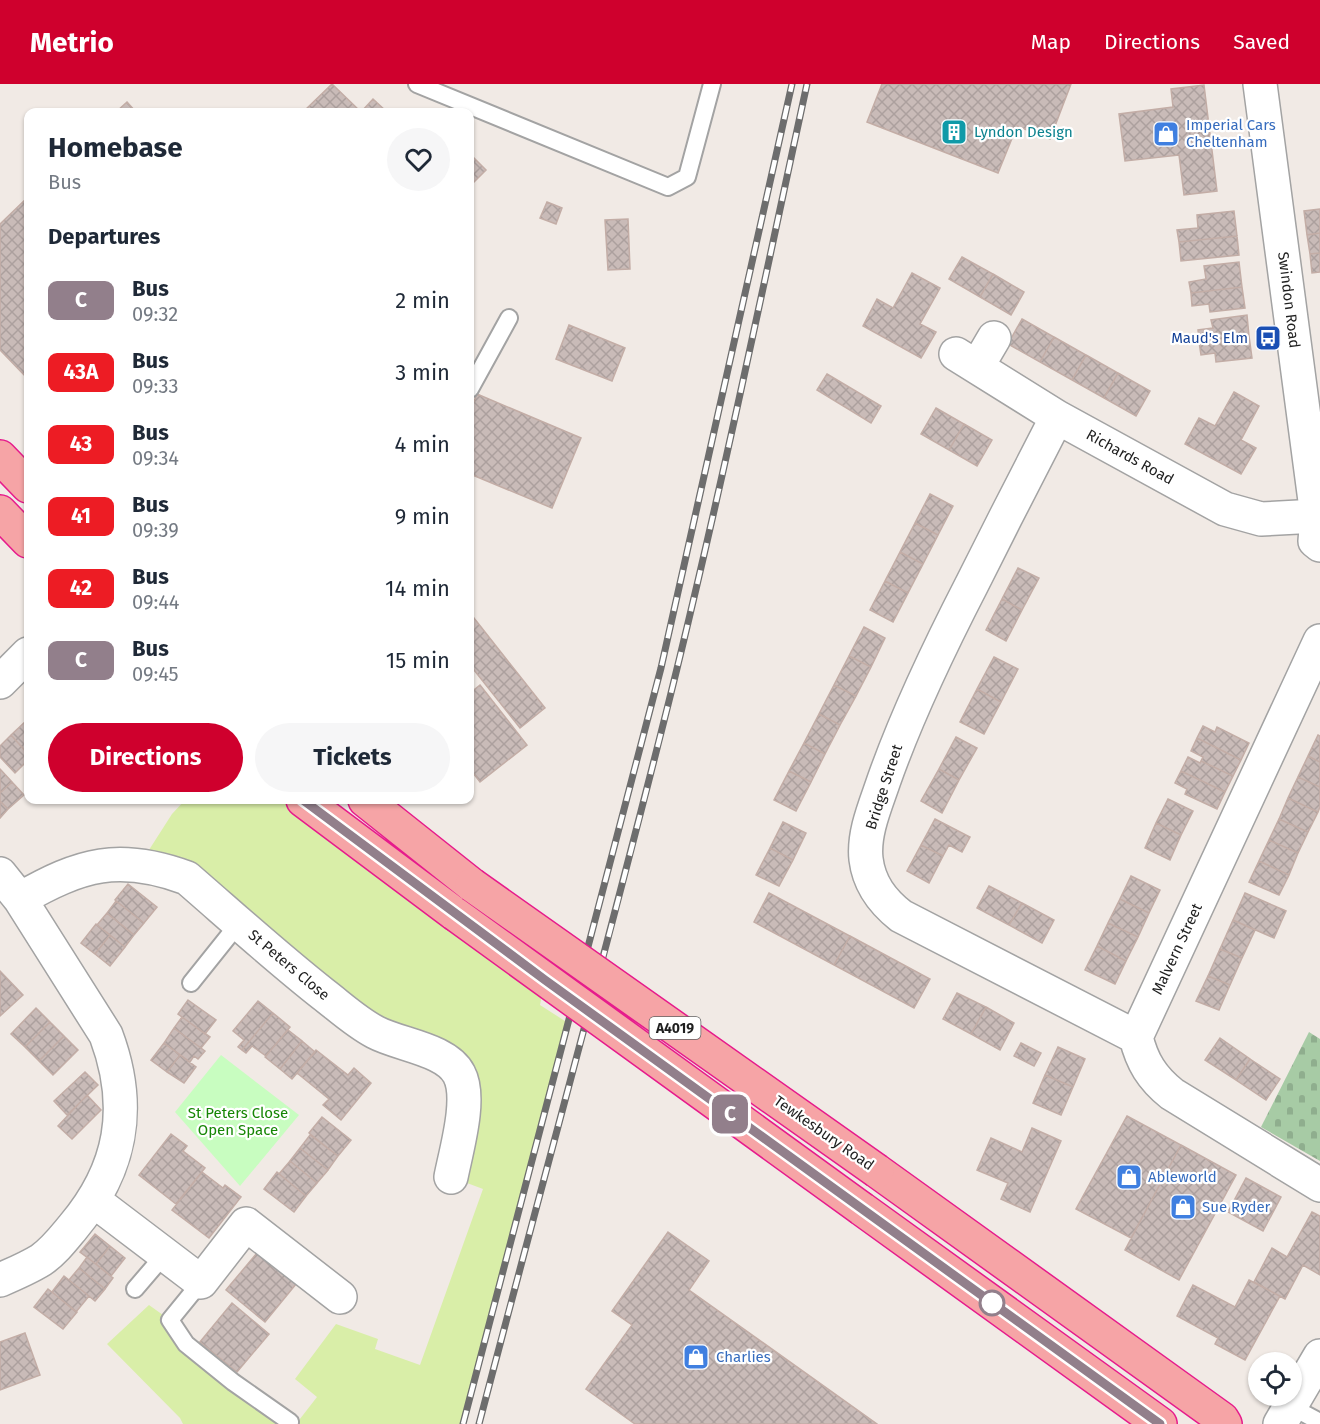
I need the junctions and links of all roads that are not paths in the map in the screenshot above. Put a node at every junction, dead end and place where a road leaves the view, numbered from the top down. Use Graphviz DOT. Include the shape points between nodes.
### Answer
graph roads {
  1 [pos="417,84"];
  2 [pos="712,84"];
  3 [pos="1260,84"];
  4 [pos="509,318"];
  5 [pos="994,338"];
  6 [pos="474,382"];
  7 [pos="1057,417"];
  8 [pos="0,457"];
  9 [pos="24,482"];
  10 [pos="0,512"];
  11 [pos="1319,526"];
  12 [pos="24,537"];
  13 [pos="1320,641"];
  14 [pos="24,658"];
  15 [pos="0,682"];
  16 [pos="308,804"];
  17 [pos="370,804"];
  18 [pos="10,887"];
  19 [pos="239,923"];
  20 [pos="192,983"];
  21 [pos="1136,1037"];
  22 [pos="450,1178"];
  23 [pos="1320,1185"];
  24 [pos="93,1200"];
  25 [pos="165,1254"];
  26 [pos="0,1280"];
  27 [pos="201,1282"];
  28 [pos="135,1289"];
  29 [pos="340,1297"];
  30 [pos="1320,1356"];
  31 [pos="1286,1415"];
  32 [pos="290,1422"];
  33 [pos="1320,1422"];
  34 [pos="1160,1424"];
  35 [pos="1225,1424"];
  1 -- 2 [label="lane" via="668,187 687,177"];
  3 -- 11 [label="street, Swindon Road"];
  4 -- 6 [label="lane"];
  5 -- 7 [label="street, Richards Road" via="966,361"];
  7 -- 11 [label="street, Richards Road" via="1225,509 1261,519"];
  7 -- 21 [label="street, Bridge Street" via="918,693 877,802 866,840 866,858 876,891 901,916"];
  8 -- 9 [label="highway"];
  10 -- 12 [label="highway"];
  13 -- 21 [label="street, Malvern Street"];
  14 -- 15 [label="street"];
  16 -- 34 [label="highway, A4019, bridge"];
  17 -- 35 [label="highway, Tewkesbury Road / A4019, bridge" via="472,885 877,1171"];
  18 -- 19 [label="street, St Peters Close" via="117,864 140,864 187,878"];
  18 -- 24 [label="street, St Peters Close" via="106,1035 115,1059 121,1100 119,1134 109,1168"];
  19 -- 20 [label="lane"];
  19 -- 22 [label="street, St Peters Close" via="357,1020 375,1032 444,1058 458,1072 464,1088 463,1106"];
  21 -- 23 [label="street" via="1140,1053 1158,1083"];
  24 -- 25 [label="street"];
  24 -- 26 [label="street, St Peters Close" via="48,1254"];
  25 -- 27 [label="street"];
  25 -- 28 [label="lane"];
  27 -- 29 [label="street" via="246,1224"];
  27 -- 32 [label="lane" via="170,1320 186,1344"];
  30 -- 31 [label="street"];
  31 -- 33 [label="lane"];
}
